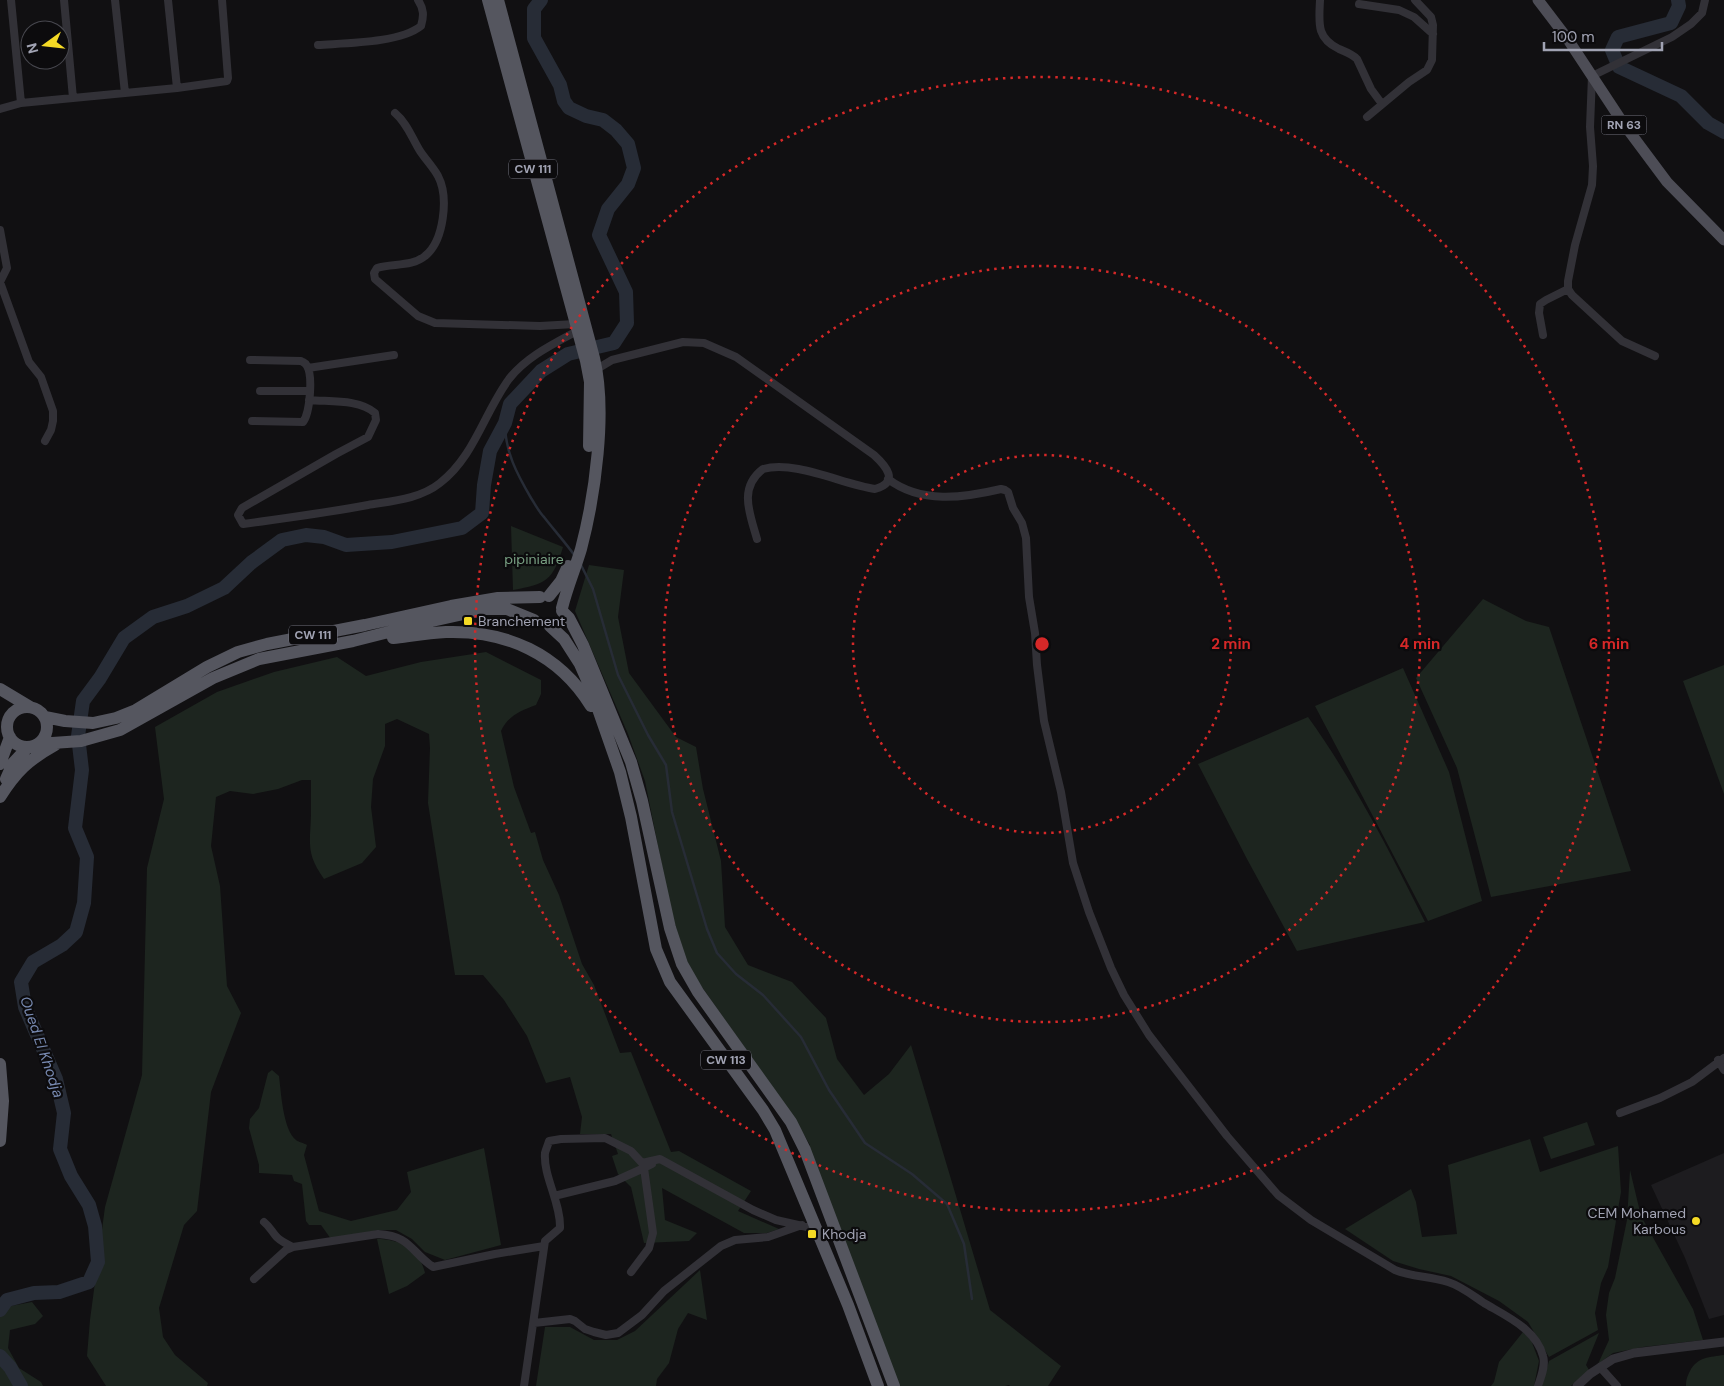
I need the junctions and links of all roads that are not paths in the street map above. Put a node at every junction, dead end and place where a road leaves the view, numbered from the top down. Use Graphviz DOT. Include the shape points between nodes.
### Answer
graph roads {
  1 [pos="11,0"];
  2 [pos="64,0"];
  3 [pos="115,0"];
  4 [pos="168,0"];
  5 [pos="222,0"];
  6 [pos="418,0"];
  7 [pos="488,0"];
  8 [pos="498,0"];
  9 [pos="1320,0"];
  10 [pos="1415,0"];
  11 [pos="1538,0"];
  12 [pos="1705,0"];
  13 [pos="1359,4"];
  14 [pos="1433,34"];
  15 [pos="318,45"];
  16 [pos="1592,76"];
  17 [pos="177,88"];
  18 [pos="124,94"];
  19 [pos="73,98"];
  20 [pos="21,103"];
  21 [pos="1382,104"];
  22 [pos="0,109"];
  23 [pos="395,113"];
  24 [pos="1367,117"];
  25 [pos="0,230"];
  26 [pos="1724,240"];
  27 [pos="0,282"];
  28 [pos="1568,289"];
  29 [pos="579,332"];
  30 [pos="1542,335"];
  31 [pos="394,355"];
  32 [pos="1655,356"];
  33 [pos="250,360"];
  34 [pos="592,363"];
  35 [pos="308,368"];
  36 [pos="260,392"];
  37 [pos="310,396"];
  38 [pos="252,421"];
  39 [pos="45,441"];
  40 [pos="888,480"];
  41 [pos="757,539"];
  42 [pos="572,566"];
  43 [pos="545,596"];
  44 [pos="562,609"];
  45 [pos="534,620"];
  46 [pos="550,626"];
  47 [pos="353,641"];
  48 [pos="0,689"];
  49 [pos="30,707"];
  50 [pos="0,710"];
  51 [pos="45,717"];
  52 [pos="7,723"];
  53 [pos="604,726"];
  54 [pos="10,737"];
  55 [pos="63,743"];
  56 [pos="33,746"];
  57 [pos="0,764"];
  58 [pos="0,798"];
  59 [pos="1721,1059"];
  60 [pos="0,1064"];
  61 [pos="1724,1070"];
  62 [pos="1620,1113"];
  63 [pos="0,1141"];
  64 [pos="660,1159"];
  65 [pos="644,1168"];
  66 [pos="554,1196"];
  67 [pos="264,1222"];
  68 [pos="802,1225"];
  69 [pos="816,1229"];
  70 [pos="544,1246"];
  71 [pos="293,1247"];
  72 [pos="631,1272"];
  73 [pos="254,1279"];
  74 [pos="534,1323"];
  75 [pos="1724,1342"];
  76 [pos="1600,1367"];
  77 [pos="524,1386"];
  78 [pos="878,1386"];
  79 [pos="894,1386"];
  80 [pos="1538,1386"];
  81 [pos="1577,1386"];
  82 [pos="1617,1386"];
  1 -- 20 [label="street"];
  2 -- 19 [label="street"];
  3 -- 18 [label="street"];
  4 -- 17 [label="street"];
  5 -- 17 [label="street" via="228,80"];
  6 -- 15 [label="street" via="424,17 421,26 409,34"];
  7 -- 29 [label="highway, CW 111"];
  8 -- 29 [label="highway, CW 111"];
  9 -- 21 [label="street" via="1321,34 1327,42 1357,59"];
  10 -- 14 [label="street" via="1431,17"];
  11 -- 16 [label="main road, RN 63"];
  12 -- 16 [label="street" via="1702,13 1692,24"];
  13 -- 14 [label="street" via="1399,10 1414,17"];
  14 -- 21 [label="street" via="1432,60 1427,70"];
  16 -- 26 [label="main road, RN 63" via="1668,182"];
  16 -- 28 [label="street" via="1592,185 1575,245"];
  17 -- 18 [label="street"];
  18 -- 19 [label="street"];
  19 -- 20 [label="street"];
  20 -- 22 [label="street"];
  21 -- 24 [label="street"];
  23 -- 29 [label="street" via="438,176 444,200 443,219 432,250 425,257 377,268 375,279 418,316 435,323 540,326"];
  25 -- 27 [label="street" via="6,268"];
  27 -- 39 [label="street" via="30,362 41,377 53,411 51,430"];
  28 -- 30 [label="street" via="1540,304"];
  28 -- 32 [label="street" via="1622,341"];
  29 -- 34 [label="highway, CW 111"];
  29 -- 37 [label="street" via="538,353 510,378 453,472 425,492 337,511 243,524 238,515 242,508 368,437 372,431 375,413 368,407"];
  31 -- 35 [label="street"];
  33 -- 35 [label="street" via="301,361"];
  34 -- 40 [label="street" via="683,342 704,342 736,357 874,455 888,471"];
  34 -- 42 [label="highway, CW 111" via="590,439 578,545"];
  35 -- 37 [label="street"];
  36 -- 37 [label="street"];
  37 -- 38 [label="street" via="303,422"];
  40 -- 41 [label="street" via="875,489 781,466 763,468 751,481 747,494"];
  40 -- 80 [label="street" via="907,491 927,496 962,496 1003,489 1008,492 1026,538 1029,597 1044,721 1073,863 1111,968 1149,1035 1227,1136 1289,1204 1395,1270 1453,1284 1521,1325 1543,1356"];
  42 -- 43 [label="highway"];
  42 -- 44 [label="highway, CW 111"];
  43 -- 44 [label="highway" via="558,600"];
  43 -- 45 [label="highway" via="533,604"];
  43 -- 51 [label="highway, CW 111" via="498,598 451,606 254,647 238,652 116,718 100,722"];
  44 -- 46 [label="highway" via="559,621"];
  44 -- 79 [label="highway" via="583,645 631,762 670,928 682,964 698,992 791,1122 806,1150"];
  45 -- 46 [label="highway" via="541,626"];
  45 -- 47 [label="highway, CW 111" via="514,611 493,609"];
  46 -- 53 [label="highway" via="564,639 580,664"];
  47 -- 53 [label="highway" via="448,632 484,635 519,644 544,656 565,672 583,692"];
  47 -- 55 [label="highway" via="245,664 198,686 131,725 101,736"];
  48 -- 49 [label="highway"];
  49 -- 51 [label="highway"];
  49 -- 52 [label="highway" via="13,712"];
  50 -- 52 [label="highway"];
  51 -- 56 [label="highway" via="47,732 42,741"];
  52 -- 54 [label="highway"];
  53 -- 69 [label="highway, CW 113" via="627,799 656,949 670,982 775,1130"];
  54 -- 56 [label="highway" via="18,745"];
  54 -- 57 [label="highway"];
  55 -- 56 [label="highway"];
  55 -- 58 [label="highway" via="23,766"];
  56 -- 58 [label="highway" via="10,768"];
  59 -- 61 [label="street"];
  59 -- 62 [label="street" via="1692,1082"];
  60 -- 63 [label="highway" via="3,1101"];
  64 -- 65 [label="street"];
  64 -- 66 [label="street" via="642,1164 632,1151 605,1138 549,1141 545,1154"];
  64 -- 68 [label="street" via="753,1210 776,1220"];
  65 -- 66 [label="street" via="607,1183"];
  65 -- 72 [label="street" via="653,1233 650,1248"];
  66 -- 70 [label="street" via="560,1228 545,1241"];
  67 -- 71 [label="street" via="278,1238"];
  68 -- 69 [label="street"];
  68 -- 74 [label="street" via="768,1237 735,1240 721,1246 618,1333 594,1332 570,1319"];
  69 -- 78 [label="highway, CW 113"];
  70 -- 71 [label="street" via="433,1267 408,1243 390,1234"];
  70 -- 74 [label="street"];
  71 -- 73 [label="street"];
  74 -- 77 [label="street"];
  75 -- 76 [label="street" via="1634,1353"];
  76 -- 81 [label="street"];
  76 -- 82 [label="street"];
}
